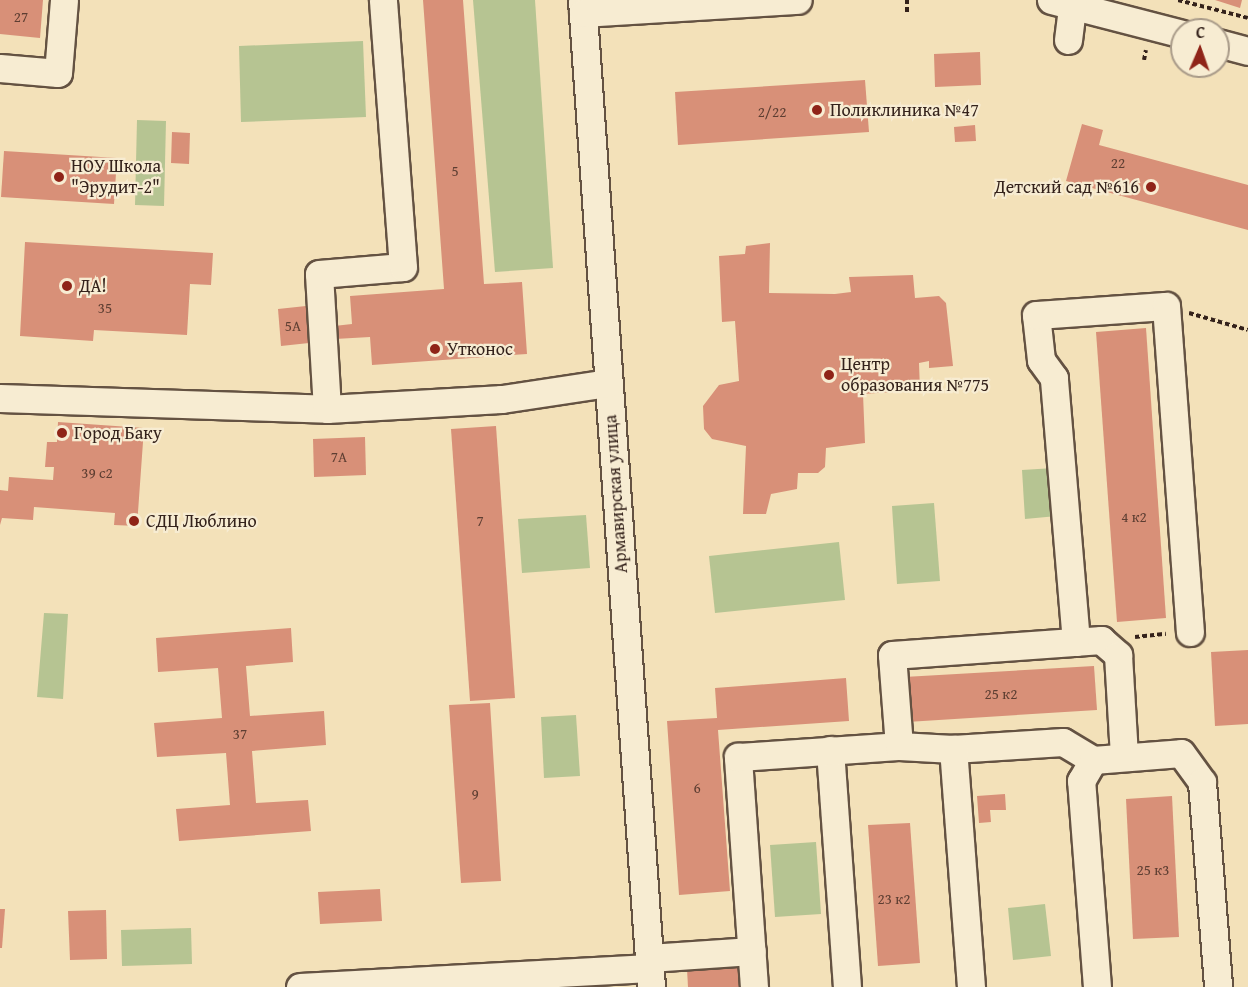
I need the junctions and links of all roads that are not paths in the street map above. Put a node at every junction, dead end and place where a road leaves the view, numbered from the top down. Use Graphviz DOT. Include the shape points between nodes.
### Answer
graph roads {
  1 [pos="64,0"];
  2 [pos="383,0"];
  3 [pos="798,0"];
  4 [pos="1065,2"];
  5 [pos="583,7"];
  6 [pos="1170,31"];
  7 [pos="1068,40"];
  8 [pos="1230,46"];
  9 [pos="1248,51"];
  10 [pos="0,68"];
  11 [pos="608,383"];
  12 [pos="0,398"];
  13 [pos="327,409"];
  14 [pos="1190,633"];
  15 [pos="1088,641"];
  16 [pos="899,746"];
  17 [pos="953,748"];
  18 [pos="830,750"];
  19 [pos="1124,757"];
  20 [pos="1093,760"];
  21 [pos="752,951"];
  22 [pos="650,971"];
  23 [pos="300,987"];
  24 [pos="754,987"];
  25 [pos="847,987"];
  26 [pos="971,987"];
  27 [pos="1097,987"];
  28 [pos="1218,987"];
  1 -- 10 [label="street" via="58,74"];
  2 -- 13 [label="street" via="403,267 319,274"];
  3 -- 5 [label="street"];
  4 -- 6 [label="street"];
  4 -- 7 [label="street"];
  5 -- 11 [label="street, Армавирская улица"];
  8 -- 9 [label="street"];
  11 -- 13 [label="street" via="502,399"];
  11 -- 22 [label="street, Армавирская улица"];
  12 -- 13 [label="street"];
  14 -- 15 [label="street" via="1166,306 1036,315 1041,360 1053,378"];
  15 -- 16 [label="street" via="892,655"];
  15 -- 19 [label="street" via="1118,655"];
  16 -- 17 [label="street"];
  16 -- 18 [label="street"];
  17 -- 20 [label="street" via="1063,742"];
  17 -- 26 [label="street"];
  18 -- 21 [label="street" via="738,757"];
  18 -- 25 [label="street"];
  19 -- 20 [label="street"];
  19 -- 28 [label="street" via="1181,753 1202,782"];
  20 -- 27 [label="street" via="1081,781"];
  21 -- 22 [label="street"];
  21 -- 24 [label="street"];
  22 -- 23 [label="street"];
}
